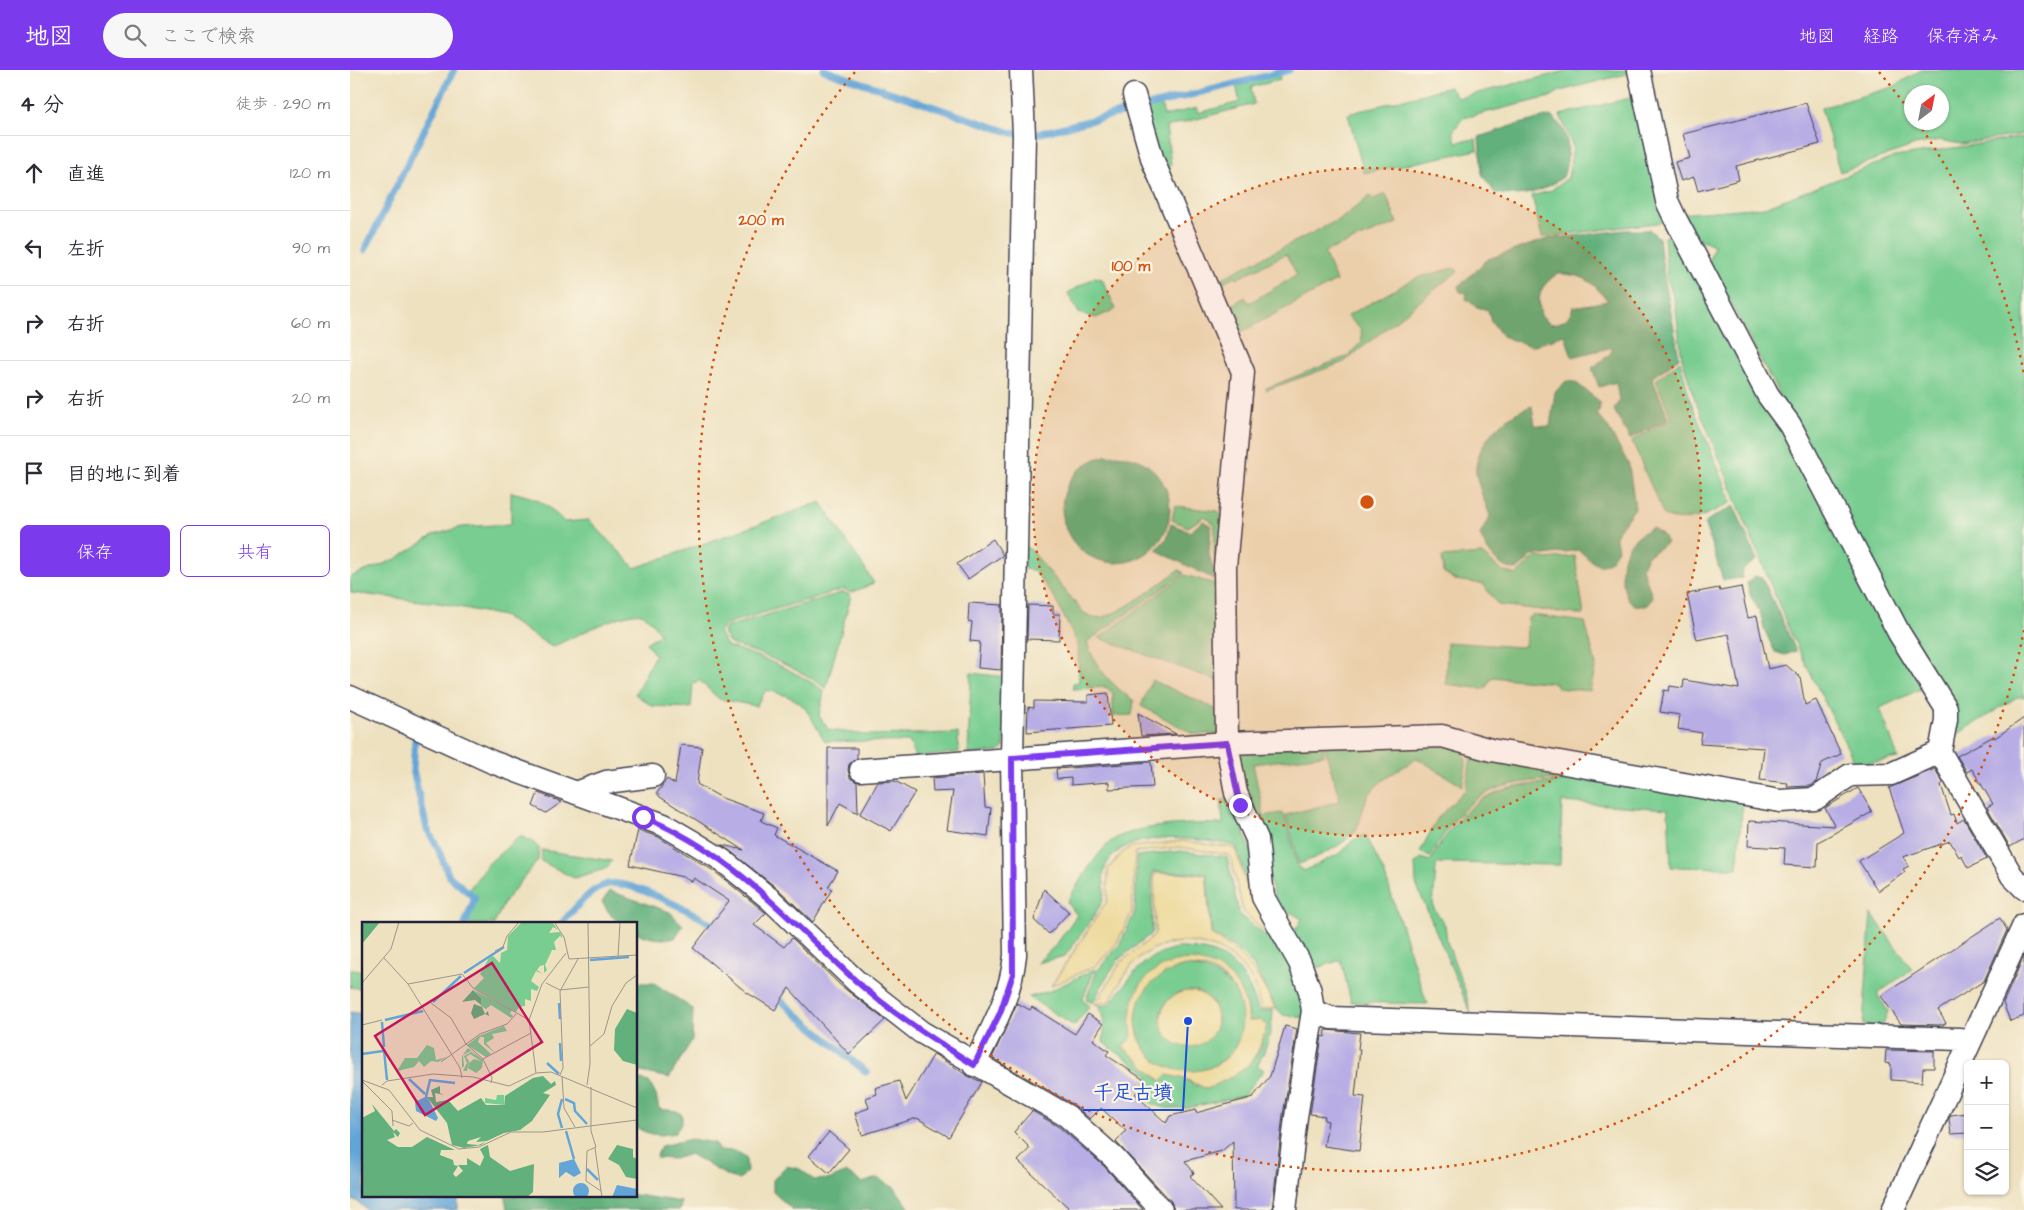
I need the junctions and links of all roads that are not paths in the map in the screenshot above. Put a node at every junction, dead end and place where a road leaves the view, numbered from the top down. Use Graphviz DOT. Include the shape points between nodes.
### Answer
graph roads {
  1 [pos="1021,70"];
  2 [pos="1639,70"];
  3 [pos="1136,103"];
  4 [pos="350,697"];
  5 [pos="1227,743"];
  6 [pos="1940,752"];
  7 [pos="1012,758"];
  8 [pos="861,770"];
  9 [pos="653,776"];
  10 [pos="576,793"];
  11 [pos="2024,888"];
  12 [pos="2024,925"];
  13 [pos="1313,1011"];
  14 [pos="1970,1042"];
  15 [pos="974,1065"];
  16 [pos="1161,1210"];
  17 [pos="1285,1210"];
  18 [pos="1893,1210"];
  1 -- 7 [label="street" via="1024,133"];
  2 -- 6 [label="street" via="1671,208 1768,395 1790,425 1899,633 1946,708"];
  3 -- 5 [label="street" via="1153,161 1244,372 1225,566"];
  4 -- 10 [label="street" via="492,762"];
  5 -- 6 [label="street" via="1442,736 1491,750 1780,801 1815,799 1850,776 1890,774"];
  5 -- 7 [label="street"];
  5 -- 13 [label="street" via="1236,793 1257,840 1263,897 1300,963"];
  6 -- 11 [label="street" via="2012,876"];
  7 -- 8 [label="street"];
  7 -- 15 [label="street" via="1013,974 1000,1013"];
  9 -- 10 [label="street" via="606,782"];
  10 -- 15 [label="street" via="664,825 722,860 770,899 865,988 921,1032"];
  12 -- 14 [label="street"];
  13 -- 14 [label="street" via="1331,1018 1950,1038"];
  13 -- 17 [label="street"];
  14 -- 18 [label="street"];
  15 -- 16 [label="street" via="1066,1116 1113,1157"];
}
